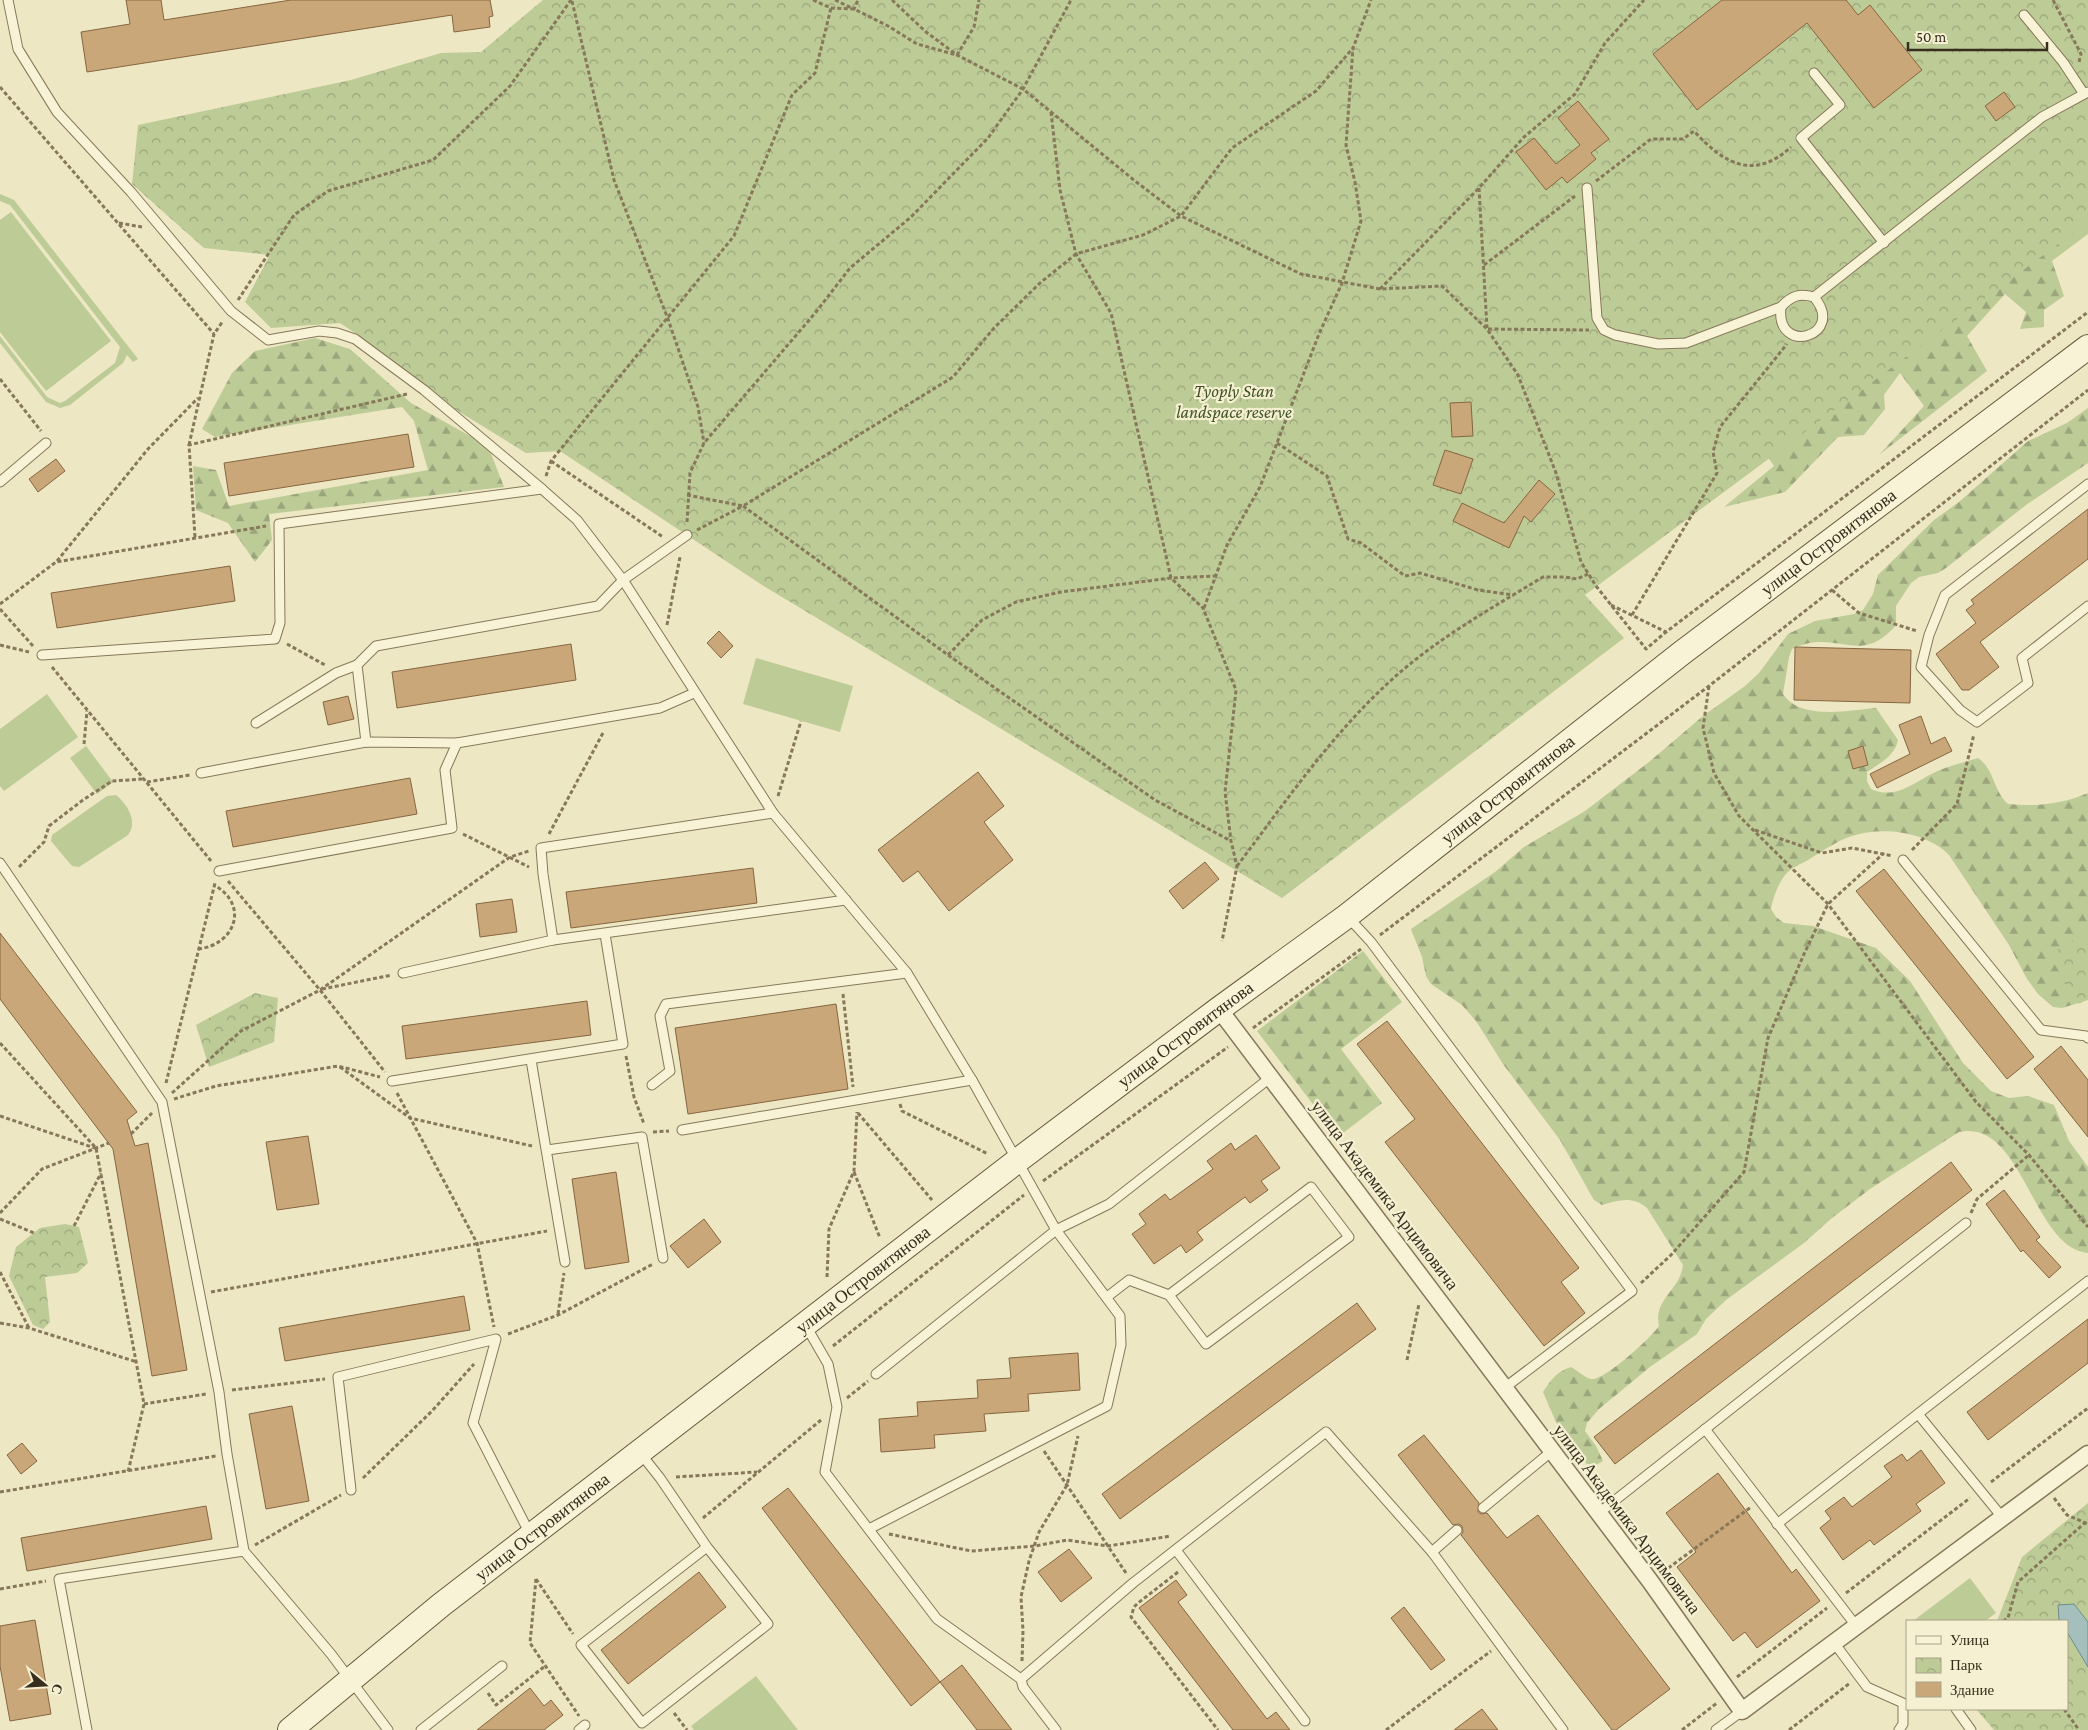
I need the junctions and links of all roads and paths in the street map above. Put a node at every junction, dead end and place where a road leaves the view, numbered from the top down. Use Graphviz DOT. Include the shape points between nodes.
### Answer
graph roads {
  1 [pos="8,0"];
  2 [pos="572,0"];
  3 [pos="813,0"];
  4 [pos="835,0"];
  5 [pos="858,0"];
  6 [pos="892,0"];
  7 [pos="979,0"];
  8 [pos="1071,0"];
  9 [pos="1371,0"];
  10 [pos="1644,0"];
  11 [pos="2053,0"];
  12 [pos="831,8"];
  13 [pos="854,9"];
  14 [pos="2024,15"];
  15 [pos="1354,48"];
  16 [pos="957,55"];
  17 [pos="1814,73"];
  18 [pos="2074,79"];
  19 [pos="0,86"];
  20 [pos="1023,89"];
  21 [pos="2086,93"];
  22 [pos="1051,112"];
  23 [pos="1801,138"];
  24 [pos="1480,188"];
  25 [pos="1587,188"];
  26 [pos="1181,216"];
  27 [pos="1884,243"];
  28 [pos="1076,254"];
  29 [pos="1484,265"];
  30 [pos="1342,283"];
  31 [pos="1380,289"];
  32 [pos="1814,297"];
  33 [pos="1780,307"];
  34 [pos="231,311"];
  35 [pos="2088,312"];
  36 [pos="668,319"];
  37 [pos="1487,329"];
  38 [pos="1604,330"];
  39 [pos="214,334"];
  40 [pos="1794,335"];
  41 [pos="2088,347"];
  42 [pos="0,379"];
  43 [pos="424,390"];
  44 [pos="2088,390"];
  45 [pos="200,397"];
  46 [pos="704,443"];
  47 [pos="1277,443"];
  48 [pos="46,444"];
  49 [pos="189,445"];
  50 [pos="551,461"];
  51 [pos="0,482"];
  52 [pos="2088,484"];
  53 [pos="542,489"];
  54 [pos="687,495"];
  55 [pos="744,506"];
  56 [pos="279,524"];
  57 [pos="687,535"];
  58 [pos="195,537"];
  59 [pos="675,546"];
  60 [pos="56,562"];
  61 [pos="1588,574"];
  62 [pos="1216,576"];
  63 [pos="1172,578"];
  64 [pos="622,580"];
  65 [pos="1832,590"];
  66 [pos="1513,595"];
  67 [pos="0,604"];
  68 [pos="1610,604"];
  69 [pos="2088,606"];
  70 [pos="1204,608"];
  71 [pos="0,609"];
  72 [pos="1632,615"];
  73 [pos="1666,632"];
  74 [pos="1929,635"];
  75 [pos="275,638"];
  76 [pos="0,645"];
  77 [pos="665,646"];
  78 [pos="42,655"];
  79 [pos="948,655"];
  80 [pos="357,665"];
  81 [pos="336,673"];
  82 [pos="1709,686"];
  83 [pos="694,693"];
  84 [pos="88,711"];
  85 [pos="612,715"];
  86 [pos="801,721"];
  87 [pos="1977,722"];
  88 [pos="256,724"];
  89 [pos="366,742"];
  90 [pos="457,743"];
  91 [pos="84,744"];
  92 [pos="200,773"];
  93 [pos="144,779"];
  94 [pos="148,782"];
  95 [pos="773,813"];
  96 [pos="452,828"];
  97 [pos="1752,829"];
  98 [pos="1231,841"];
  99 [pos="541,848"];
  100 [pos="1884,853"];
  101 [pos="510,857"];
  102 [pos="1903,860"];
  103 [pos="0,863"];
  104 [pos="1237,866"];
  105 [pos="219,870"];
  106 [pos="543,874"];
  107 [pos="9,876"];
  108 [pos="214,885"];
  109 [pos="846,900"];
  110 [pos="1828,904"];
  111 [pos="1347,916"];
  112 [pos="605,934"];
  113 [pos="553,940"];
  114 [pos="1222,941"];
  115 [pos="1371,942"];
  116 [pos="198,950"];
  117 [pos="402,972"];
  118 [pos="907,973"];
  119 [pos="320,990"];
  120 [pos="1218,1009"];
  121 [pos="1240,1038"];
  122 [pos="2088,1038"];
  123 [pos="0,1043"];
  124 [pos="624,1044"];
  125 [pos="531,1060"];
  126 [pos="338,1066"];
  127 [pos="1271,1077"];
  128 [pos="972,1080"];
  129 [pos="392,1081"];
  130 [pos="652,1085"];
  131 [pos="896,1094"];
  132 [pos="162,1102"];
  133 [pos="857,1112"];
  134 [pos="0,1116"];
  135 [pos="410,1118"];
  136 [pos="682,1130"];
  137 [pos="131,1134"];
  138 [pos="109,1143"];
  139 [pos="96,1148"];
  140 [pos="547,1150"];
  141 [pos="988,1154"];
  142 [pos="2029,1155"];
  143 [pos="1017,1161"];
  144 [pos="854,1171"];
  145 [pos="101,1173"];
  146 [pos="1033,1188"];
  147 [pos="1978,1199"];
  148 [pos="0,1213"];
  149 [pos="0,1219"];
  150 [pos="1966,1223"];
  151 [pos="74,1226"];
  152 [pos="2088,1227"];
  153 [pos="560,1228"];
  154 [pos="1056,1230"];
  155 [pos="34,1233"];
  156 [pos="880,1238"];
  157 [pos="477,1243"];
  158 [pos="663,1258"];
  159 [pos="565,1262"];
  160 [pos="0,1272"];
  161 [pos="827,1277"];
  162 [pos="1424,1280"];
  163 [pos="2088,1281"];
  164 [pos="1632,1292"];
  165 [pos="199,1295"];
  166 [pos="1169,1295"];
  167 [pos="1107,1297"];
  168 [pos="558,1315"];
  169 [pos="0,1323"];
  170 [pos="806,1326"];
  171 [pos="29,1328"];
  172 [pos="496,1339"];
  173 [pos="822,1355"];
  174 [pos="1407,1360"];
  175 [pos="136,1362"];
  176 [pos="876,1374"];
  177 [pos="338,1377"];
  178 [pos="1503,1389"];
  179 [pos="219,1392"];
  180 [pos="144,1404"];
  181 [pos="837,1407"];
  182 [pos="2088,1408"];
  183 [pos="1918,1414"];
  184 [pos="1082,1418"];
  185 [pos="1705,1430"];
  186 [pos="1037,1441"];
  187 [pos="1552,1452"];
  188 [pos="227,1454"];
  189 [pos="640,1454"];
  190 [pos="2088,1454"];
  191 [pos="128,1472"];
  192 [pos="757,1472"];
  193 [pos="660,1478"];
  194 [pos="1067,1485"];
  195 [pos="2045,1485"];
  196 [pos="351,1490"];
  197 [pos="1980,1491"];
  198 [pos="0,1492"];
  199 [pos="1759,1500"];
  200 [pos="1483,1508"];
  201 [pos="1599,1513"];
  202 [pos="708,1514"];
  203 [pos="2002,1517"];
  204 [pos="2087,1522"];
  205 [pos="1777,1524"];
  206 [pos="869,1530"];
  207 [pos="1457,1530"];
  208 [pos="1199,1532"];
  209 [pos="531,1537"];
  210 [pos="1035,1546"];
  211 [pos="1108,1546"];
  212 [pos="707,1547"];
  213 [pos="1176,1550"];
  214 [pos="244,1551"];
  215 [pos="1432,1552"];
  216 [pos="1188,1564"];
  217 [pos="59,1579"];
  218 [pos="1650,1582"];
  219 [pos="1133,1584"];
  220 [pos="0,1589"];
  221 [pos="1836,1601"];
  222 [pos="2009,1619"];
  223 [pos="1857,1627"];
  224 [pos="1501,1643"];
  225 [pos="1836,1644"];
  226 [pos="581,1645"];
  227 [pos="502,1666"];
  228 [pos="545,1666"];
  229 [pos="1858,1677"];
  230 [pos="350,1679"];
  231 [pos="1020,1679"];
  232 [pos="480,1682"];
  233 [pos="1727,1690"];
  234 [pos="1905,1703"];
  235 [pos="667,1704"];
  236 [pos="1957,1710"];
  237 [pos="2065,1710"];
  238 [pos="1742,1711"];
  239 [pos="1305,1721"];
  240 [pos="582,1728"];
  241 [pos="87,1730"];
  242 [pos="290,1730"];
  243 [pos="388,1730"];
  244 [pos="420,1730"];
  245 [pos="687,1730"];
  246 [pos="1056,1730"];
  247 [pos="1218,1730"];
  248 [pos="1386,1730"];
  249 [pos="1563,1730"];
  250 [pos="1682,1730"];
  251 [pos="1716,1730"];
  252 [pos="1789,1730"];
  253 [pos="1899,1730"];
  254 [pos="1972,1730"];
  255 [pos="2079,1730"];
  1 -- 34 [label="lane" via="18,49 57,112 131,192"];
  2 -- 34 [label="path" via="510,86 433,160 328,191 294,216"];
  2 -- 36 [label="path" via="614,180"];
  3 -- 12 [label="path"];
  4 -- 13 [label="path"];
  5 -- 13 [label="path"];
  6 -- 16 [label="path"];
  7 -- 16 [label="path" via="974,26"];
  8 -- 20 [label="path"];
  9 -- 15 [label="path"];
  10 -- 24 [label="path" via="1605,43 1575,94 1524,137"];
  11 -- 18 [label="path" via="2082,54"];
  12 -- 13 [label="path"];
  12 -- 36 [label="path" via="815,72 792,95 734,236"];
  13 -- 16 [label="path" via="917,44"];
  14 -- 18 [label="lane"];
  15 -- 26 [label="path" via="1316,91 1232,148"];
  15 -- 30 [label="path" via="1346,145 1356,182 1361,221"];
  16 -- 20 [label="path"];
  17 -- 23 [label="lane" via="1840,105"];
  18 -- 21 [label="lane"];
  19 -- 39 [label="path"];
  20 -- 22 [label="path"];
  20 -- 46 [label="path" via="988,138 911,217 850,268"];
  21 -- 27 [label="lane" via="2042,116"];
  22 -- 26 [label="path"];
  22 -- 28 [label="path" via="1060,190"];
  23 -- 25 [label="path" via="1779,158 1756,167 1713,152 1694,131 1683,139 1651,139"];
  23 -- 27 [label="lane"];
  24 -- 29 [label="path"];
  24 -- 31 [label="path"];
  25 -- 29 [label="path"];
  25 -- 38 [label="lane" via="1597,318"];
  26 -- 28 [label="path" via="1143,235"];
  26 -- 30 [label="path" via="1301,274"];
  27 -- 32 [label="lane"];
  28 -- 55 [label="path" via="1040,283 994,328 953,377"];
  28 -- 63 [label="path" via="1111,313"];
  29 -- 37 [label="path"];
  30 -- 31 [label="path"];
  30 -- 47 [label="path"];
  31 -- 37 [label="path" via="1442,286"];
  32 -- 33 [label="lane" via="1803,294 1790,297"];
  32 -- 40 [label="lane" via="1822,306 1824,318 1818,330 1810,336"];
  33 -- 38 [label="lane" via="1686,343 1658,344"];
  33 -- 40 [label="lane" via="1782,326"];
  34 -- 39 [label="path"];
  34 -- 43 [label="lane" via="268,340 319,331 355,339"];
  35 -- 73 [label="path"];
  36 -- 46 [label="path" via="698,407"];
  36 -- 50 [label="path"];
  37 -- 38 [label="path"];
  37 -- 61 [label="path" via="1518,375 1556,473 1581,562"];
  39 -- 45 [label="path"];
  40 -- 72 [label="path" via="1720,427 1714,452 1717,473"];
  41 -- 111 [label="main road, улица Островитянова" via="1683,652"];
  42 -- 48 [label="path" via="46,436"];
  43 -- 49 [label="path"];
  43 -- 53 [label="lane"];
  44 -- 65 [label="path"];
  45 -- 49 [label="path"];
  45 -- 60 [label="path" via="148,449"];
  46 -- 54 [label="path" via="690,473"];
  47 -- 62 [label="path" via="1260,487 1227,545"];
  47 -- 66 [label="path" via="1327,476 1348,539 1361,543 1405,576 1420,573 1478,590"];
  48 -- 51 [label="lane"];
  49 -- 58 [label="path"];
  50 -- 53 [label="path"];
  50 -- 59 [label="path"];
  52 -- 74 [label="lane" via="1945,595"];
  53 -- 56 [label="lane"];
  53 -- 64 [label="lane" via="576,520"];
  54 -- 55 [label="path"];
  54 -- 57 [label="path"];
  55 -- 57 [label="path"];
  55 -- 79 [label="path"];
  56 -- 58 [label="path"];
  56 -- 75 [label="lane" via="280,623"];
  57 -- 59 [label="lane"];
  58 -- 60 [label="path"];
  59 -- 64 [label="lane"];
  59 -- 77 [label="path" via="683,549 676,566"];
  60 -- 67 [label="path"];
  61 -- 66 [label="path" via="1577,579 1543,578"];
  61 -- 68 [label="path"];
  62 -- 63 [label="path"];
  62 -- 70 [label="path"];
  63 -- 70 [label="path"];
  63 -- 79 [label="path" via="1061,592 1016,602 982,620"];
  64 -- 77 [label="lane"];
  64 -- 80 [label="lane" via="598,606 376,646"];
  65 -- 74 [label="path" via="1859,613"];
  65 -- 82 [label="path"];
  66 -- 104 [label="path" via="1453,631 1386,685 1318,757"];
  68 -- 72 [label="path"];
  68 -- 73 [label="path" via="1646,650"];
  69 -- 87 [label="lane" via="2022,658 2028,683"];
  70 -- 98 [label="path" via="1236,690 1225,792"];
  71 -- 78 [label="path"];
  72 -- 73 [label="path"];
  74 -- 87 [label="lane" via="1921,667 1960,710"];
  75 -- 78 [label="lane"];
  75 -- 81 [label="path" via="318,659"];
  76 -- 78 [label="path"];
  77 -- 83 [label="lane"];
  78 -- 84 [label="path"];
  79 -- 98 [label="path" via="1155,800"];
  80 -- 81 [label="lane"];
  80 -- 89 [label="lane"];
  81 -- 88 [label="lane"];
  82 -- 97 [label="path" via="1703,728 1714,773 1740,816"];
  82 -- 115 [label="path"];
  83 -- 85 [label="lane" via="660,708"];
  83 -- 95 [label="lane"];
  84 -- 91 [label="path"];
  84 -- 93 [label="path"];
  85 -- 90 [label="lane"];
  85 -- 99 [label="path"];
  86 -- 95 [label="path"];
  87 -- 102 [label="path" via="1957,804"];
  89 -- 90 [label="lane"];
  89 -- 92 [label="lane"];
  90 -- 96 [label="lane" via="444,770"];
  92 -- 94 [label="path"];
  93 -- 94 [label="path"];
  93 -- 107 [label="path" via="112,781 83,800 49,826 44,842"];
  94 -- 105 [label="path"];
  95 -- 99 [label="lane"];
  95 -- 109 [label="lane"];
  96 -- 101 [label="path"];
  96 -- 105 [label="lane"];
  97 -- 100 [label="path" via="1822,853 1852,848"];
  97 -- 110 [label="path"];
  98 -- 104 [label="path"];
  99 -- 101 [label="path"];
  99 -- 106 [label="lane"];
  100 -- 102 [label="path"];
  100 -- 110 [label="path"];
  101 -- 106 [label="path"];
  101 -- 119 [label="path"];
  102 -- 122 [label="lane" via="2041,1030"];
  103 -- 107 [label="lane"];
  104 -- 114 [label="path"];
  105 -- 108 [label="path"];
  105 -- 119 [label="path"];
  106 -- 113 [label="lane"];
  107 -- 132 [label="lane"];
  108 -- 116 [label="path"];
  108 -- 116 [label="path" via="232,902 233,927 218,944"];
  109 -- 112 [label="lane"];
  109 -- 118 [label="lane"];
  110 -- 142 [label="path" via="1976,1102"];
  110 -- 164 [label="path" via="1768,1038 1744,1172 1671,1255"];
  111 -- 115 [label="lane"];
  111 -- 120 [label="main road, улица Островитянова"];
  112 -- 113 [label="lane"];
  112 -- 124 [label="lane"];
  113 -- 117 [label="lane"];
  115 -- 121 [label="path"];
  115 -- 164 [label="lane"];
  116 -- 132 [label="path"];
  117 -- 119 [label="path"];
  118 -- 128 [label="lane"];
  118 -- 130 [label="lane" via="666,1004 660,1016 670,1071"];
  119 -- 129 [label="path"];
  119 -- 132 [label="path" via="241,1031"];
  120 -- 121 [label="street, улица Академика Арцимовича"];
  120 -- 143 [label="main road, улица Островитянова"];
  121 -- 127 [label="street, улица Академика Арцимовича"];
  121 -- 146 [label="path"];
  123 -- 139 [label="path"];
  124 -- 125 [label="lane"];
  124 -- 136 [label="path" via="634,1097 647,1132"];
  125 -- 129 [label="lane"];
  125 -- 140 [label="lane"];
  126 -- 129 [label="path"];
  126 -- 132 [label="path" via="216,1086"];
  126 -- 135 [label="path"];
  127 -- 154 [label="lane" via="1108,1204"];
  127 -- 162 [label="street, улица Академика Арцимовича"];
  128 -- 131 [label="lane"];
  128 -- 143 [label="lane"];
  129 -- 135 [label="path"];
  131 -- 136 [label="lane"];
  131 -- 141 [label="path" via="902,1111"];
  132 -- 137 [label="path"];
  132 -- 165 [label="lane"];
  133 -- 144 [label="path"];
  134 -- 139 [label="path"];
  135 -- 140 [label="path"];
  135 -- 157 [label="path"];
  138 -- 139 [label="path"];
  139 -- 145 [label="path"];
  139 -- 148 [label="path" via="42,1169"];
  140 -- 153 [label="lane"];
  140 -- 158 [label="lane" via="642,1137"];
  142 -- 147 [label="path"];
  142 -- 152 [label="path"];
  143 -- 146 [label="lane"];
  143 -- 170 [label="main road, улица Островитянова"];
  144 -- 156 [label="path"];
  144 -- 161 [label="path" via="829,1229"];
  145 -- 151 [label="path"];
  145 -- 175 [label="path"];
  146 -- 154 [label="lane"];
  146 -- 173 [label="path"];
  149 -- 155 [label="path"];
  150 -- 185 [label="lane"];
  153 -- 157 [label="path"];
  153 -- 159 [label="lane"];
  154 -- 167 [label="lane"];
  154 -- 176 [label="lane"];
  157 -- 165 [label="path"];
  157 -- 172 [label="path"];
  158 -- 168 [label="path"];
  159 -- 168 [label="path"];
  160 -- 171 [label="path"];
  162 -- 174 [label="path"];
  162 -- 178 [label="street, улица Академика Арцимовича"];
  163 -- 183 [label="lane"];
  164 -- 178 [label="lane"];
  165 -- 179 [label="lane"];
  166 -- 166 [label="lane" via="1311,1187 1349,1236 1206,1344"];
  166 -- 167 [label="lane" via="1129,1280"];
  167 -- 184 [label="lane" via="1120,1316 1121,1345 1107,1406"];
  168 -- 172 [label="path"];
  169 -- 171 [label="path"];
  170 -- 173 [label="lane"];
  170 -- 189 [label="main road, улица Островитянова"];
  171 -- 175 [label="path"];
  172 -- 177 [label="lane"];
  172 -- 196 [label="path" via="432,1411"];
  172 -- 209 [label="lane" via="473,1423"];
  173 -- 181 [label="lane" via="828,1364"];
  175 -- 180 [label="path"];
  176 -- 181 [label="path"];
  177 -- 179 [label="path"];
  177 -- 196 [label="lane"];
  178 -- 187 [label="street, улица Академика Арцимовича"];
  179 -- 180 [label="path"];
  179 -- 188 [label="lane"];
  180 -- 191 [label="path"];
  181 -- 192 [label="path"];
  181 -- 206 [label="lane" via="824,1472"];
  182 -- 197 [label="path"];
  183 -- 197 [label="lane"];
  183 -- 205 [label="lane"];
  184 -- 186 [label="lane"];
  184 -- 194 [label="path"];
  185 -- 199 [label="lane"];
  185 -- 201 [label="lane"];
  186 -- 194 [label="path"];
  186 -- 206 [label="lane"];
  187 -- 200 [label="lane"];
  187 -- 201 [label="street, улица Академика Арцимовича"];
  188 -- 191 [label="path"];
  188 -- 214 [label="lane"];
  189 -- 193 [label="lane"];
  189 -- 209 [label="main road, улица Островитянова"];
  190 -- 195 [label="street"];
  191 -- 198 [label="path"];
  192 -- 193 [label="path"];
  192 -- 202 [label="path"];
  193 -- 212 [label="lane"];
  194 -- 210 [label="path" via="1039,1532"];
  194 -- 211 [label="path"];
  195 -- 203 [label="street"];
  195 -- 204 [label="path" via="2067,1515"];
  196 -- 214 [label="path"];
  197 -- 203 [label="lane"];
  197 -- 221 [label="path"];
  199 -- 205 [label="lane"];
  199 -- 218 [label="path"];
  201 -- 218 [label="street, улица Академика Арцимовича"];
  203 -- 223 [label="street"];
  204 -- 222 [label="path" via="2018,1582"];
  205 -- 221 [label="lane"];
  206 -- 210 [label="path" via="971,1551"];
  206 -- 231 [label="lane" via="938,1619"];
  207 -- 215 [label="lane"];
  208 -- 211 [label="path"];
  208 -- 213 [label="lane"];
  208 -- 215 [label="lane" via="1326,1432"];
  209 -- 230 [label="main road, улица Островитянова"];
  210 -- 211 [label="path" via="1067,1540"];
  210 -- 231 [label="path" via="1021,1597"];
  211 -- 219 [label="path"];
  212 -- 226 [label="lane"];
  212 -- 235 [label="lane" via="768,1624"];
  213 -- 216 [label="lane"];
  213 -- 219 [label="lane"];
  214 -- 217 [label="lane"];
  214 -- 230 [label="lane"];
  215 -- 224 [label="lane"];
  216 -- 239 [label="lane"];
  216 -- 247 [label="path" via="1138,1603 1131,1617"];
  217 -- 220 [label="path"];
  217 -- 241 [label="lane"];
  218 -- 233 [label="street, улица Академика Арцимовича"];
  219 -- 231 [label="lane"];
  221 -- 223 [label="lane"];
  221 -- 233 [label="path"];
  223 -- 225 [label="street"];
  224 -- 248 [label="path"];
  224 -- 249 [label="lane"];
  225 -- 229 [label="lane"];
  225 -- 238 [label="street"];
  226 -- 228 [label="path" via="536,1579 530,1643"];
  226 -- 235 [label="lane" via="642,1723"];
  227 -- 232 [label="lane"];
  228 -- 232 [label="path" via="496,1705"];
  228 -- 240 [label="path"];
  229 -- 234 [label="lane" via="1867,1687"];
  229 -- 252 [label="path"];
  230 -- 242 [label="main road, улица Островитянова"];
  230 -- 243 [label="lane"];
  231 -- 246 [label="lane"];
  232 -- 244 [label="lane"];
  233 -- 238 [label="street, улица Академика Арцимовича"];
  233 -- 250 [label="path"];
  234 -- 253 [label="lane" via="1903,1724"];
  235 -- 245 [label="path"];
  236 -- 254 [label="lane"];
  237 -- 255 [label="path"];
  238 -- 251 [label="lane"];
}
